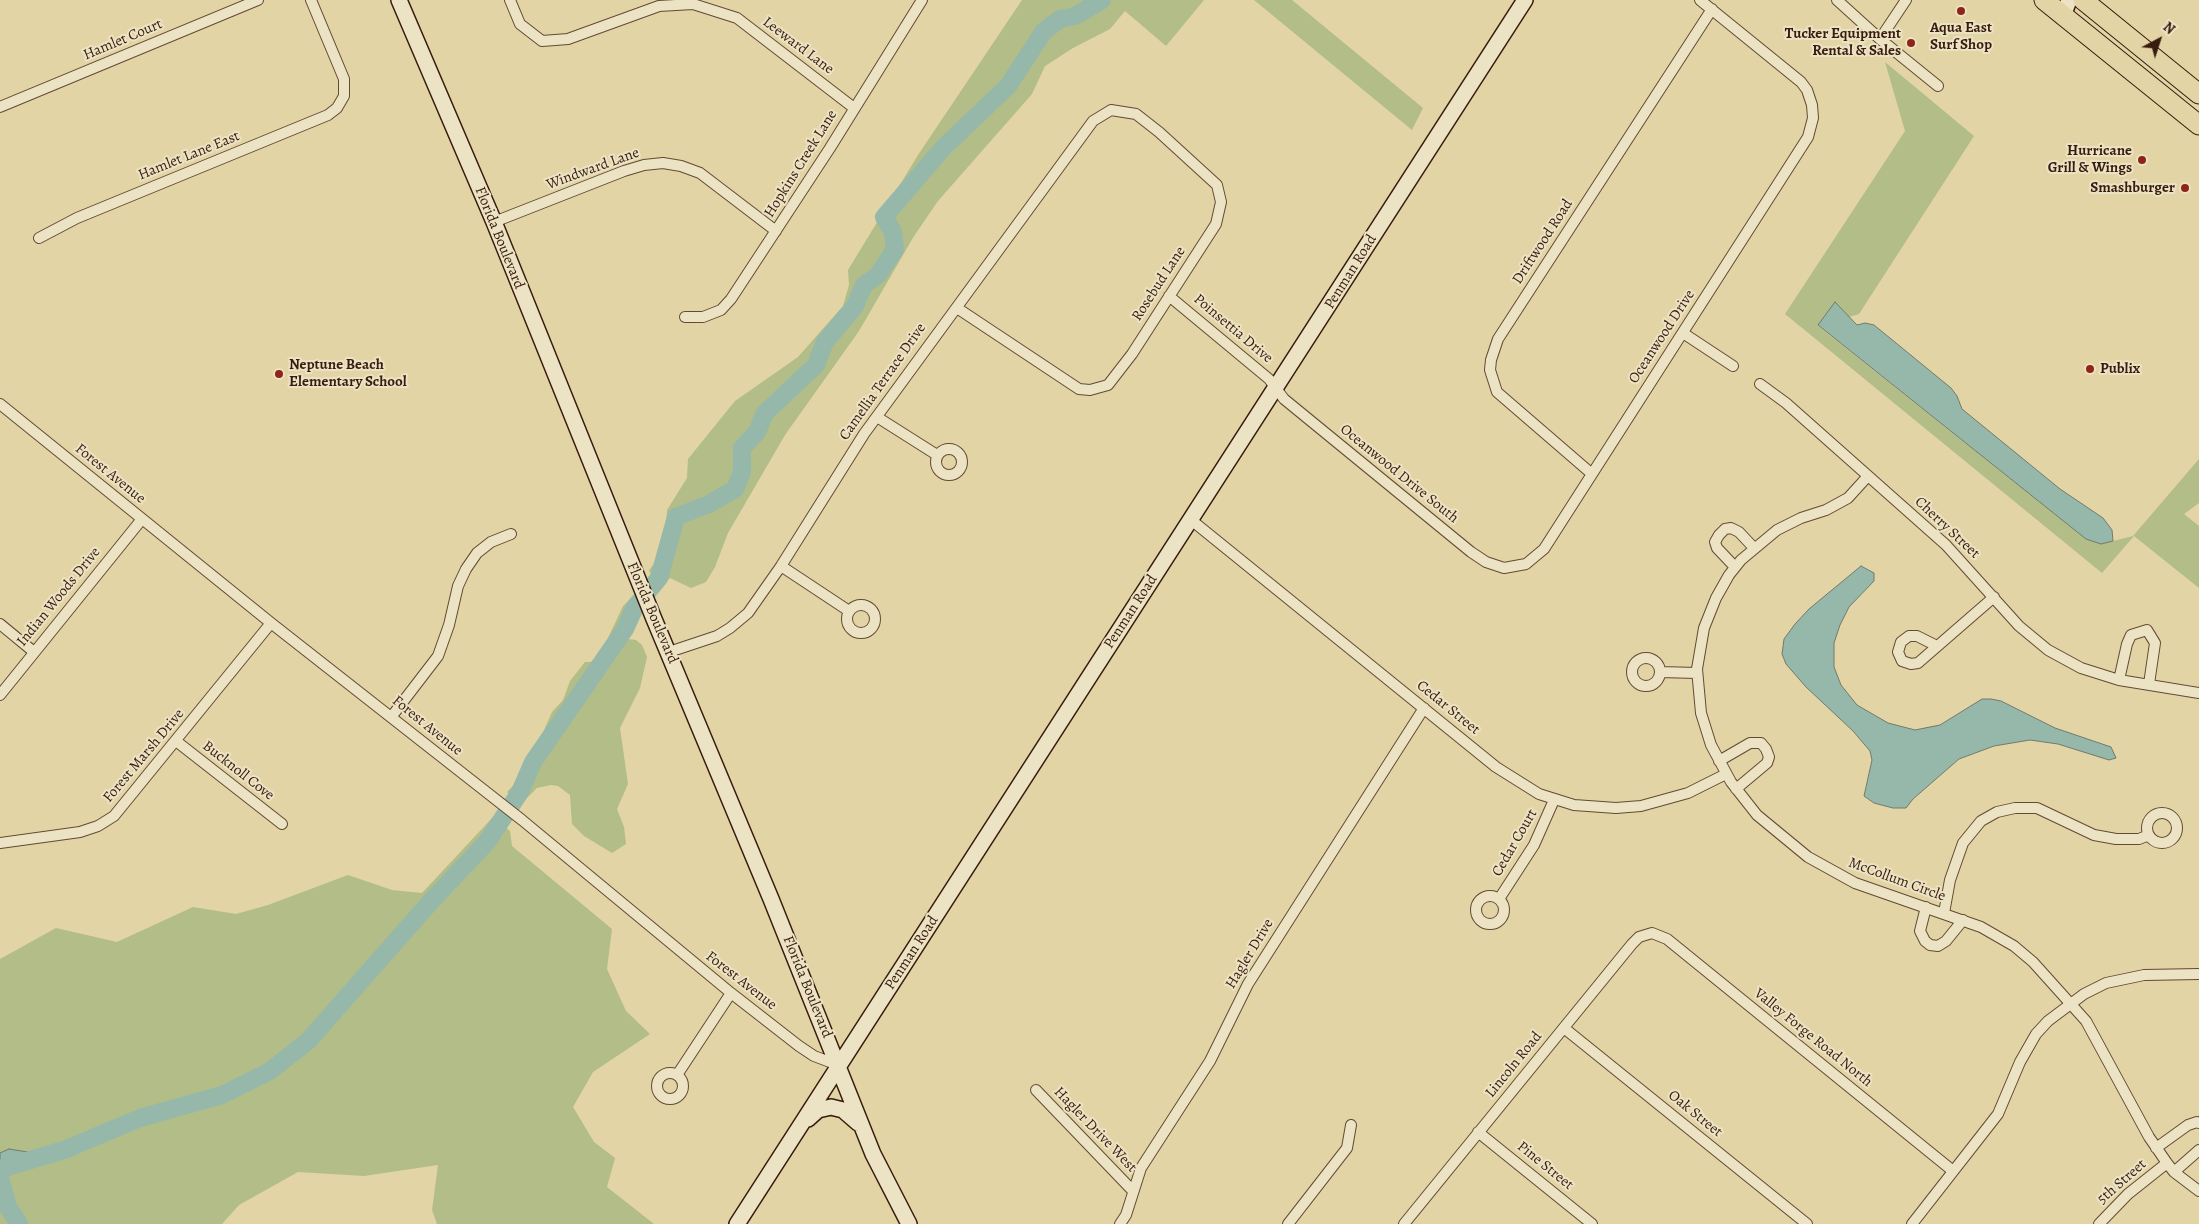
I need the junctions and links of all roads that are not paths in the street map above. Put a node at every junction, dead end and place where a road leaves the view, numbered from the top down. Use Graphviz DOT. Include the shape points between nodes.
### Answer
graph roads {
  1 [pos="258,0"];
  2 [pos="311,0"];
  3 [pos="399,0"];
  4 [pos="510,0"];
  5 [pos="922,0"];
  6 [pos="1525,0"];
  7 [pos="1700,0"];
  8 [pos="1837,0"];
  9 [pos="1906,0"];
  10 [pos="2044,0"];
  11 [pos="2083,0"];
  12 [pos="2066,8"];
  13 [pos="1712,9"];
  14 [pos="1880,39"];
  15 [pos="1938,86"];
  16 [pos="2199,94"];
  17 [pos="0,107"];
  18 [pos="854,108"];
  19 [pos="2199,125"];
  20 [pos="1220,194"];
  21 [pos="494,222"];
  22 [pos="776,231"];
  23 [pos="39,238"];
  24 [pos="1169,296"];
  25 [pos="957,308"];
  26 [pos="685,317"];
  27 [pos="1683,333"];
  28 [pos="1733,366"];
  29 [pos="1760,384"];
  30 [pos="1275,388"];
  31 [pos="0,404"];
  32 [pos="877,416"];
  33 [pos="937,455"];
  34 [pos="1592,474"];
  35 [pos="1868,476"];
  36 [pos="142,519"];
  37 [pos="1190,519"];
  38 [pos="511,534"];
  39 [pos="1754,548"];
  40 [pos="781,566"];
  41 [pos="1513,567"];
  42 [pos="1735,568"];
  43 [pos="1994,597"];
  44 [pos="849,611"];
  45 [pos="271,623"];
  46 [pos="0,624"];
  47 [pos="1937,646"];
  48 [pos="34,652"];
  49 [pos="669,652"];
  50 [pos="1660,672"];
  51 [pos="1697,673"];
  52 [pos="2119,680"];
  53 [pos="2149,684"];
  54 [pos="2199,693"];
  55 [pos="0,694"];
  56 [pos="1424,708"];
  57 [pos="392,716"];
  58 [pos="176,742"];
  59 [pos="1719,761"];
  60 [pos="1726,774"];
  61 [pos="1736,789"];
  62 [pos="1554,800"];
  63 [pos="282,824"];
  64 [pos="2149,835"];
  65 [pos="0,843"];
  66 [pos="1499,899"];
  67 [pos="1926,907"];
  68 [pos="1944,913"];
  69 [pos="1964,920"];
  70 [pos="1652,933"];
  71 [pos="2199,974"];
  72 [pos="731,993"];
  73 [pos="2070,1004"];
  74 [pos="1564,1028"];
  75 [pos="838,1065"];
  76 [pos="677,1075"];
  77 [pos="1036,1090"];
  78 [pos="2199,1123"];
  79 [pos="1351,1125"];
  80 [pos="862,1127"];
  81 [pos="798,1129"];
  82 [pos="1478,1132"];
  83 [pos="2156,1148"];
  84 [pos="2199,1150"];
  85 [pos="2170,1168"];
  86 [pos="1953,1171"];
  87 [pos="2199,1190"];
  88 [pos="1133,1191"];
  89 [pos="737,1224"];
  90 [pos="909,1224"];
  91 [pos="1120,1224"];
  92 [pos="1288,1224"];
  93 [pos="1404,1224"];
  94 [pos="1592,1224"];
  95 [pos="1807,1224"];
  96 [pos="1912,1224"];
  97 [pos="2099,1224"];
  1 -- 17 [label="street, Hamlet Court"];
  2 -- 23 [label="street, Hamlet Lane East" via="344,79 344,96 337,108 328,115 77,218"];
  3 -- 21 [label="street, Florida Boulevard"];
  4 -- 18 [label="street, Leeward Lane" via="520,24 542,41 568,39 659,6 693,4 737,18"];
  5 -- 18 [label="street, Hopkins Creek Lane"];
  6 -- 30 [label="street, Penman Road"];
  7 -- 13 [label="street"];
  8 -- 14 [label="street"];
  9 -- 14 [label="street"];
  10 -- 12 [label="highway"];
  11 -- 16 [label="highway"];
  12 -- 19 [label="highway"];
  13 -- 27 [label="street, Oceanwood Drive" via="1801,82 1807,90 1813,118 1808,137"];
  13 -- 34 [label="street, Driftwood Road" via="1498,339 1490,360 1497,392"];
  14 -- 15 [label="street"];
  18 -- 22 [label="street, Hopkins Creek Lane"];
  20 -- 24 [label="street, Rosebud Lane" via="1216,224"];
  20 -- 25 [label="street, Camellia Terrace Drive" via="1211,178 1160,132 1136,114 1111,110 1085,130"];
  21 -- 22 [label="street, Windward Lane" via="624,171 644,164 662,163 700,173"];
  21 -- 49 [label="street, Florida Boulevard"];
  22 -- 26 [label="street, Hopkins Creek Lane" via="746,280 721,310 703,317"];
  24 -- 25 [label="street, Rosebud Lane" via="1118,376 1099,388 1079,389"];
  24 -- 30 [label="street, Poinsettia Drive" via="1269,378"];
  25 -- 32 [label="street, Camellia Terrace Drive"];
  27 -- 28 [label="street"];
  27 -- 34 [label="street, Oceanwood Drive"];
  29 -- 35 [label="street, Cherry Street"];
  30 -- 37 [label="street, Penman Road"];
  30 -- 41 [label="street, Oceanwood Drive South" via="1284,399 1471,552 1491,564"];
  31 -- 36 [label="street, Forest Avenue"];
  32 -- 33 [label="street"];
  32 -- 40 [label="street, Camellia Terrace Drive"];
  34 -- 41 [label="street, Oceanwood Drive" via="1544,548 1526,564"];
  35 -- 39 [label="street, McCollum Circle" via="1848,498 1777,530"];
  35 -- 43 [label="street, Cherry Street" via="1946,545"];
  36 -- 45 [label="street, Forest Avenue"];
  36 -- 48 [label="street, Indian Woods Drive"];
  37 -- 56 [label="street, Cedar Street"];
  37 -- 75 [label="street, Penman Road"];
  38 -- 57 [label="street" via="491,542 477,553 466,569 438,656"];
  39 -- 42 [label="street, McCollum Circle"];
  39 -- 42 [label="street" via="1731,528 1719,535 1715,542 1717,548"];
  40 -- 44 [label="street"];
  40 -- 49 [label="street, Camellia Terrace Drive" via="740,621 717,636"];
  42 -- 51 [label="street, McCollum Circle" via="1716,598 1704,628"];
  43 -- 47 [label="street"];
  43 -- 52 [label="street, Cherry Street" via="2018,626 2048,650 2081,668"];
  45 -- 57 [label="street, Forest Avenue"];
  45 -- 58 [label="street, Forest Marsh Drive"];
  46 -- 48 [label="street"];
  48 -- 55 [label="street, Indian Woods Drive"];
  49 -- 75 [label="street, Florida Boulevard"];
  50 -- 51 [label="street"];
  51 -- 59 [label="street, McCollum Circle" via="1701,713"];
  52 -- 53 [label="street, Cherry Street"];
  52 -- 53 [label="street" via="2132,635 2147,630 2154,643"];
  53 -- 54 [label="street, Cherry Street"];
  56 -- 62 [label="street, Cedar Street" via="1517,782"];
  56 -- 88 [label="street, Hagler Drive" via="1248,984 1214,1053 1141,1168"];
  57 -- 72 [label="street, Forest Avenue"];
  58 -- 63 [label="street, Bucknoll Cove"];
  58 -- 65 [label="street, Forest Marsh Drive" via="121,808 98,826 80,832"];
  59 -- 60 [label="street, McCollum Circle"];
  59 -- 61 [label="street" via="1750,743 1761,744 1766,749 1768,763"];
  60 -- 61 [label="street, McCollum Circle"];
  60 -- 62 [label="street, Cedar Street" via="1688,793 1641,806 1601,808"];
  61 -- 67 [label="street, McCollum Circle" via="1773,830 1829,870 1876,892"];
  62 -- 66 [label="street, Cedar Court" via="1534,845"];
  64 -- 68 [label="street" via="2139,839 2116,839 2094,835 2037,808 1997,812 1981,821 1963,843 1950,880"];
  67 -- 68 [label="street, McCollum Circle"];
  67 -- 69 [label="street" via="1920,931 1924,941 1930,945 1938,946 1946,941"];
  68 -- 69 [label="street, McCollum Circle"];
  69 -- 73 [label="street, McCollum Circle" via="2014,946 2049,978"];
  70 -- 74 [label="street, Lincoln Road" via="1639,937 1632,944"];
  70 -- 86 [label="street, Valley Forge Road North" via="1667,939"];
  71 -- 73 [label="street" via="2131,977 2106,983"];
  72 -- 75 [label="street, Forest Avenue" via="799,1046"];
  72 -- 76 [label="street"];
  73 -- 83 [label="street, McCollum Circle" via="2086,1020 2104,1050"];
  73 -- 86 [label="street" via="2036,1034 1998,1114"];
  74 -- 82 [label="street, Lincoln Road"];
  74 -- 95 [label="street, Oak Street"];
  75 -- 80 [label="street, Florida Boulevard"];
  75 -- 81 [label="street, Penman Road"];
  77 -- 88 [label="street, Hagler Drive West"];
  78 -- 83 [label="street" via="2188,1125"];
  79 -- 92 [label="street" via="1347,1148"];
  80 -- 81 [label="street" via="843,1110 832,1107 818,1110"];
  80 -- 90 [label="street, Florida Boulevard"];
  81 -- 89 [label="street, Penman Road"];
  82 -- 93 [label="street, Lincoln Road"];
  82 -- 94 [label="street, Pine Street"];
  83 -- 85 [label="street, McCollum Circle"];
  84 -- 85 [label="street, 5th Street"];
  85 -- 87 [label="street, McCollum Circle"];
  85 -- 97 [label="street, 5th Street" via="2128,1194"];
  86 -- 96 [label="street"];
  88 -- 91 [label="street, Hagler Drive"];
}
